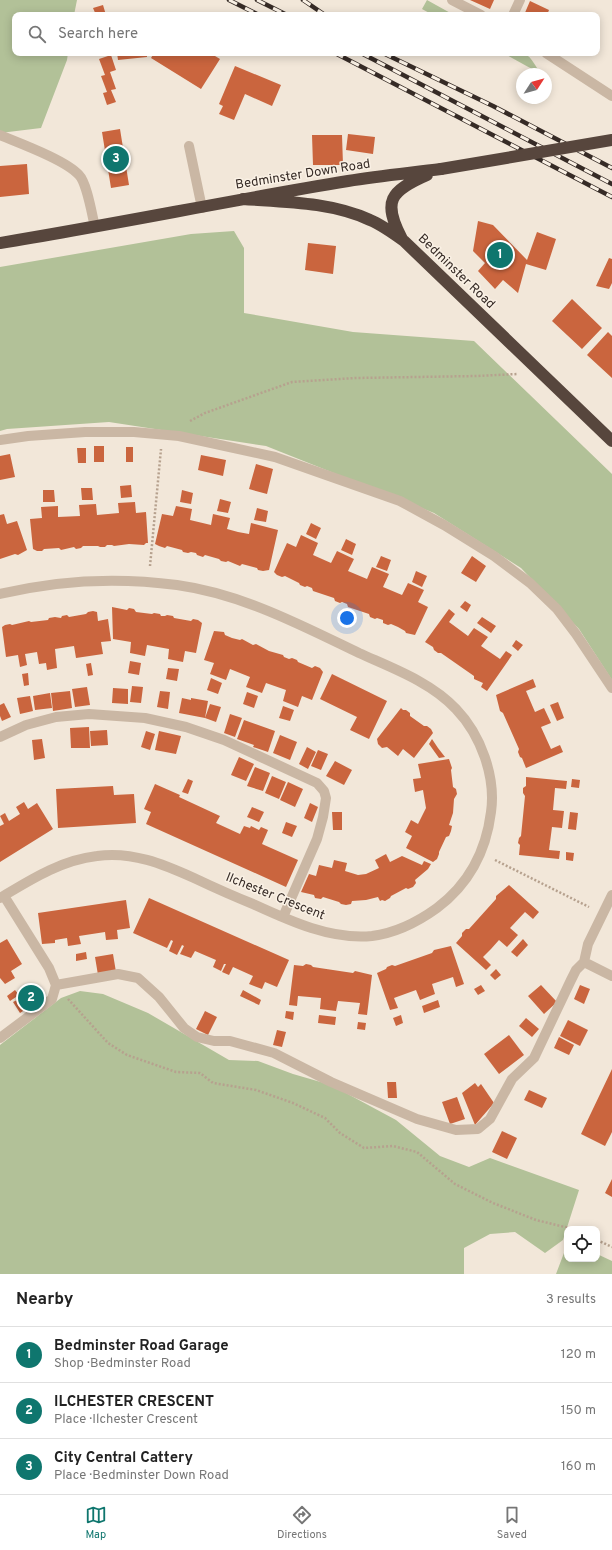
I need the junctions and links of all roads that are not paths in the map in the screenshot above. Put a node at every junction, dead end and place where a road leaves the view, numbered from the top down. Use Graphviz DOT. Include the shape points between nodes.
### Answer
graph roads {
  1 [pos="452,0"];
  2 [pos="520,0"];
  3 [pos="475,12"];
  4 [pos="515,12"];
  5 [pos="551,56"];
  6 [pos="612,96"];
  7 [pos="0,134"];
  8 [pos="612,140"];
  9 [pos="190,146"];
  10 [pos="441,169"];
  11 [pos="243,199"];
  12 [pos="202,208"];
  13 [pos="95,228"];
  14 [pos="404,241"];
  15 [pos="0,243"];
  16 [pos="0,440"];
  17 [pos="612,441"];
  18 [pos="0,594"];
  19 [pos="612,688"];
  20 [pos="0,737"];
  21 [pos="612,895"];
  22 [pos="2,897"];
  23 [pos="283,917"];
  24 [pos="584,962"];
  25 [pos="612,976"];
  26 [pos="56,985"];
  27 [pos="0,1038"];
  1 -- 3 [label="street"];
  2 -- 4 [label="street"];
  5 -- 6 [label="street"];
  7 -- 13 [label="street" via="66,164 80,175"];
  8 -- 10 [label="highway, Bedminster Down Road, bridge"];
  9 -- 12 [label="street"];
  10 -- 11 [label="highway, Bedminster Down Road"];
  10 -- 14 [label="highway" via="409,183 395,194 390,210"];
  11 -- 12 [label="highway, Bedminster Down Road"];
  11 -- 14 [label="highway, Bedminster Road" via="307,204 350,212 386,228"];
  12 -- 13 [label="highway, Bedminster Down Road"];
  13 -- 15 [label="highway, Bedminster Down Road"];
  14 -- 17 [label="highway, Bedminster Road"];
  16 -- 19 [label="street" via="86,432 134,432 221,444 275,456 400,502 494,556 530,583 557,609"];
  18 -- 23 [label="street, Ilchester Crescent" via="65,582 106,580 179,585 219,594 259,607 410,677 439,694 463,716 474,732 484,756 493,798 480,853 471,873 455,892 436,908 399,929 372,936 329,933"];
  20 -- 23 [label="street" via="26,725 56,717 89,714 146,718 186,727 224,740 317,783 326,798 324,817 318,839"];
  21 -- 24 [label="street" via="588,944"];
  22 -- 23 [label="street, Ilchester Crescent" via="54,867 96,856 118,855 164,864"];
  22 -- 26 [label="street" via="49,968"];
  24 -- 25 [label="street"];
  24 -- 26 [label="street" via="576,970 534,1058 512,1079 490,1119 478,1129 456,1130 417,1119 332,1082 274,1053 230,1041 214,1041 197,1036 184,1028 159,997 138,978 118,974"];
  26 -- 27 [label="street" via="52,999"];
}
